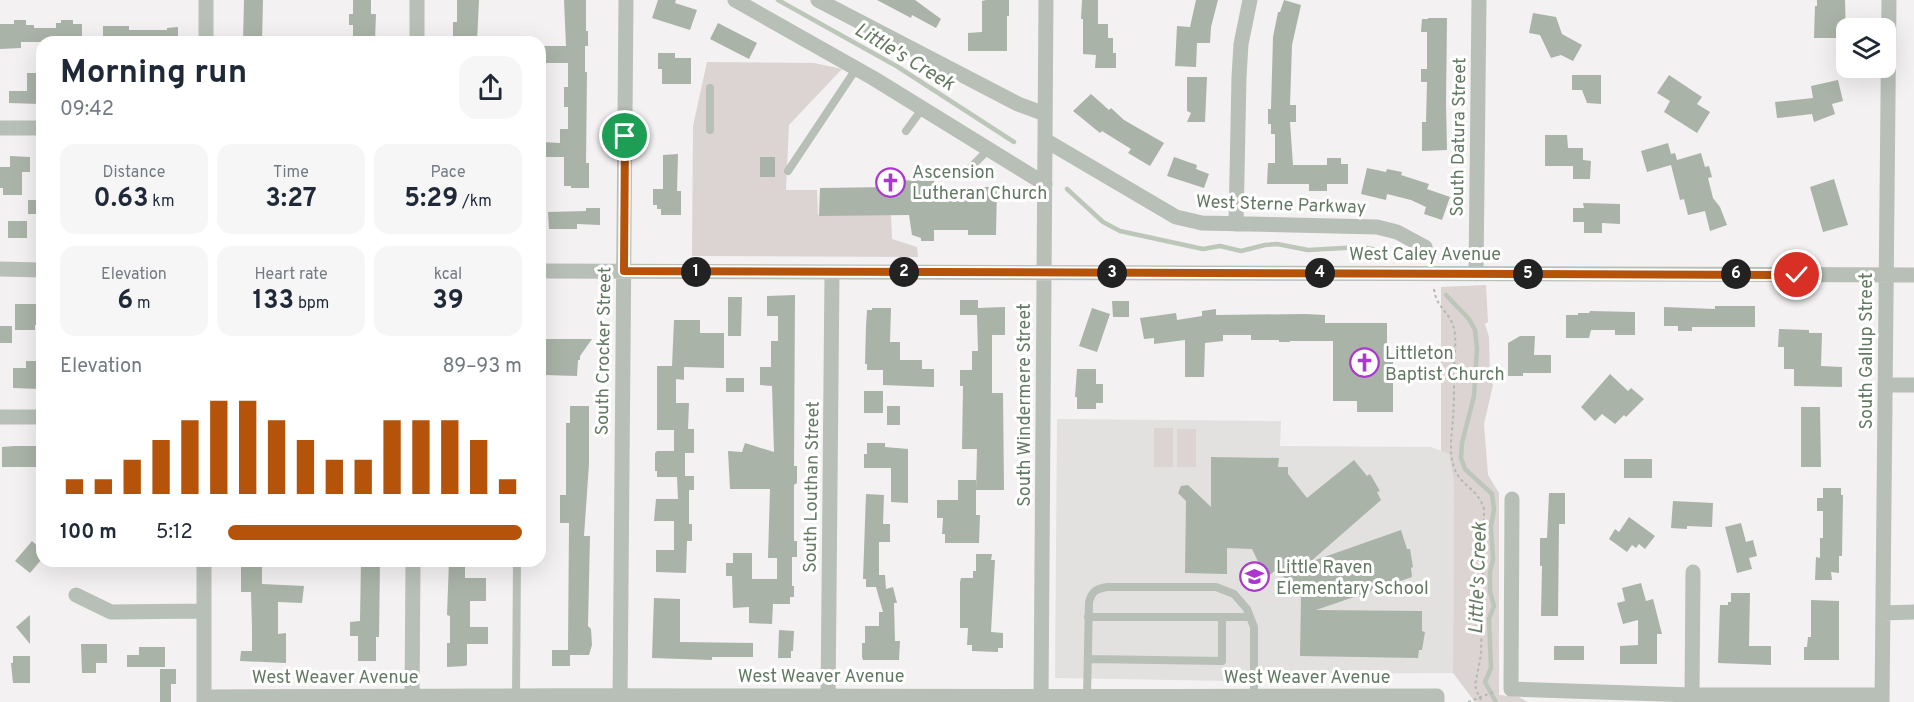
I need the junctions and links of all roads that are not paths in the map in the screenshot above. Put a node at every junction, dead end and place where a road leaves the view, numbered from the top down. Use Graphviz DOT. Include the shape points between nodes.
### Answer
graph roads {
  1 [pos="206,0"];
  2 [pos="417,0"];
  3 [pos="626,0"];
  4 [pos="735,0"];
  5 [pos="818,0"];
  6 [pos="1046,0"];
  7 [pos="1250,0"];
  8 [pos="1479,0"];
  9 [pos="1889,0"];
  10 [pos="206,36"];
  11 [pos="417,36"];
  12 [pos="856,69"];
  13 [pos="710,88"];
  14 [pos="922,108"];
  15 [pos="1045,114"];
  16 [pos="0,128"];
  17 [pos="36,128"];
  18 [pos="710,130"];
  19 [pos="906,131"];
  20 [pos="1045,140"];
  21 [pos="989,149"];
  22 [pos="931,170"];
  23 [pos="788,171"];
  24 [pos="1045,184"];
  25 [pos="1236,224"];
  26 [pos="1425,247"];
  27 [pos="0,269"];
  28 [pos="36,270"];
  29 [pos="546,271"];
  30 [pos="624,271"];
  31 [pos="832,272"];
  32 [pos="1044,273"];
  33 [pos="1476,274"];
  34 [pos="1886,275"];
  35 [pos="1914,275"];
  36 [pos="1885,384"];
  37 [pos="1914,385"];
  38 [pos="0,417"];
  39 [pos="36,417"];
  40 [pos="1512,499"];
  41 [pos="204,567"];
  42 [pos="414,567"];
  43 [pos="517,567"];
  44 [pos="1693,572"];
  45 [pos="76,595"];
  46 [pos="204,611"];
  47 [pos="1914,612"];
  48 [pos="1883,613"];
  49 [pos="1088,617"];
  50 [pos="1222,617"];
  51 [pos="1250,617"];
  52 [pos="1088,659"];
  53 [pos="1692,695"];
  54 [pos="620,698"];
  55 [pos="1087,698"];
  56 [pos="307,699"];
  57 [pos="412,699"];
  58 [pos="516,699"];
  59 [pos="722,699"];
  60 [pos="828,699"];
  61 [pos="927,699"];
  62 [pos="1041,699"];
  63 [pos="1254,699"];
  64 [pos="1437,699"];
  65 [pos="1882,699"];
  66 [pos="204,700"];
  1 -- 10 [label="street"];
  2 -- 11 [label="street"];
  3 -- 30 [label="street, South Crocker Street"];
  4 -- 12 [label="street"];
  5 -- 15 [label="street" via="1018,104"];
  6 -- 15 [label="street, South Windermere Street"];
  7 -- 25 [label="street" via="1241,44"];
  8 -- 33 [label="street, South Datura Street"];
  9 -- 34 [label="street, South Gallup Street"];
  12 -- 14 [label="street"];
  12 -- 23 [label="lane"];
  13 -- 18 [label="lane"];
  14 -- 19 [label="lane"];
  14 -- 21 [label="street"];
  15 -- 20 [label="street, South Windermere Street"];
  16 -- 17 [label="street"];
  20 -- 24 [label="street, South Windermere Street"];
  20 -- 25 [label="street, West Sterne Parkway" via="1176,217"];
  21 -- 22 [label="lane" via="968,170"];
  21 -- 24 [label="street"];
  24 -- 32 [label="street, South Windermere Street"];
  25 -- 26 [label="street, West Sterne Parkway" via="1377,227 1397,232"];
  27 -- 28 [label="street"];
  29 -- 30 [label="street, West Caley Avenue"];
  30 -- 31 [label="street, West Caley Avenue"];
  30 -- 54 [label="street, South Crocker Street"];
  31 -- 32 [label="street, West Caley Avenue"];
  31 -- 60 [label="street, South Louthan Street"];
  32 -- 33 [label="street, West Caley Avenue"];
  32 -- 62 [label="street, South Windermere Street"];
  33 -- 34 [label="street, West Caley Avenue"];
  34 -- 35 [label="street, West Caley Avenue"];
  34 -- 36 [label="street, South Gallup Street"];
  36 -- 37 [label="street"];
  36 -- 48 [label="street, South Gallup Street"];
  38 -- 39 [label="street"];
  40 -- 53 [label="street" via="1511,689"];
  41 -- 46 [label="street"];
  42 -- 57 [label="street"];
  43 -- 58 [label="lane"];
  44 -- 53 [label="street"];
  45 -- 46 [label="street" via="111,612"];
  46 -- 66 [label="street"];
  47 -- 48 [label="street"];
  48 -- 65 [label="street, South Gallup Street"];
  49 -- 50 [label="lane"];
  49 -- 51 [label="lane" via="1091,595 1096,589 1216,587 1234,594"];
  49 -- 52 [label="lane"];
  50 -- 51 [label="lane"];
  50 -- 52 [label="lane" via="1222,661"];
  51 -- 63 [label="lane" via="1254,627"];
  52 -- 55 [label="lane"];
  53 -- 65 [label="street"];
  54 -- 58 [label="street, West Weaver Avenue"];
  54 -- 59 [label="street, West Weaver Avenue"];
  55 -- 62 [label="street, West Weaver Avenue"];
  55 -- 63 [label="street, West Weaver Avenue"];
  56 -- 57 [label="street, West Weaver Avenue"];
  56 -- 66 [label="street, West Weaver Avenue"];
  57 -- 58 [label="street, West Weaver Avenue"];
  59 -- 60 [label="street, West Weaver Avenue"];
  60 -- 61 [label="street, West Weaver Avenue"];
  61 -- 62 [label="street, West Weaver Avenue"];
  63 -- 64 [label="street, West Weaver Avenue"];
}
